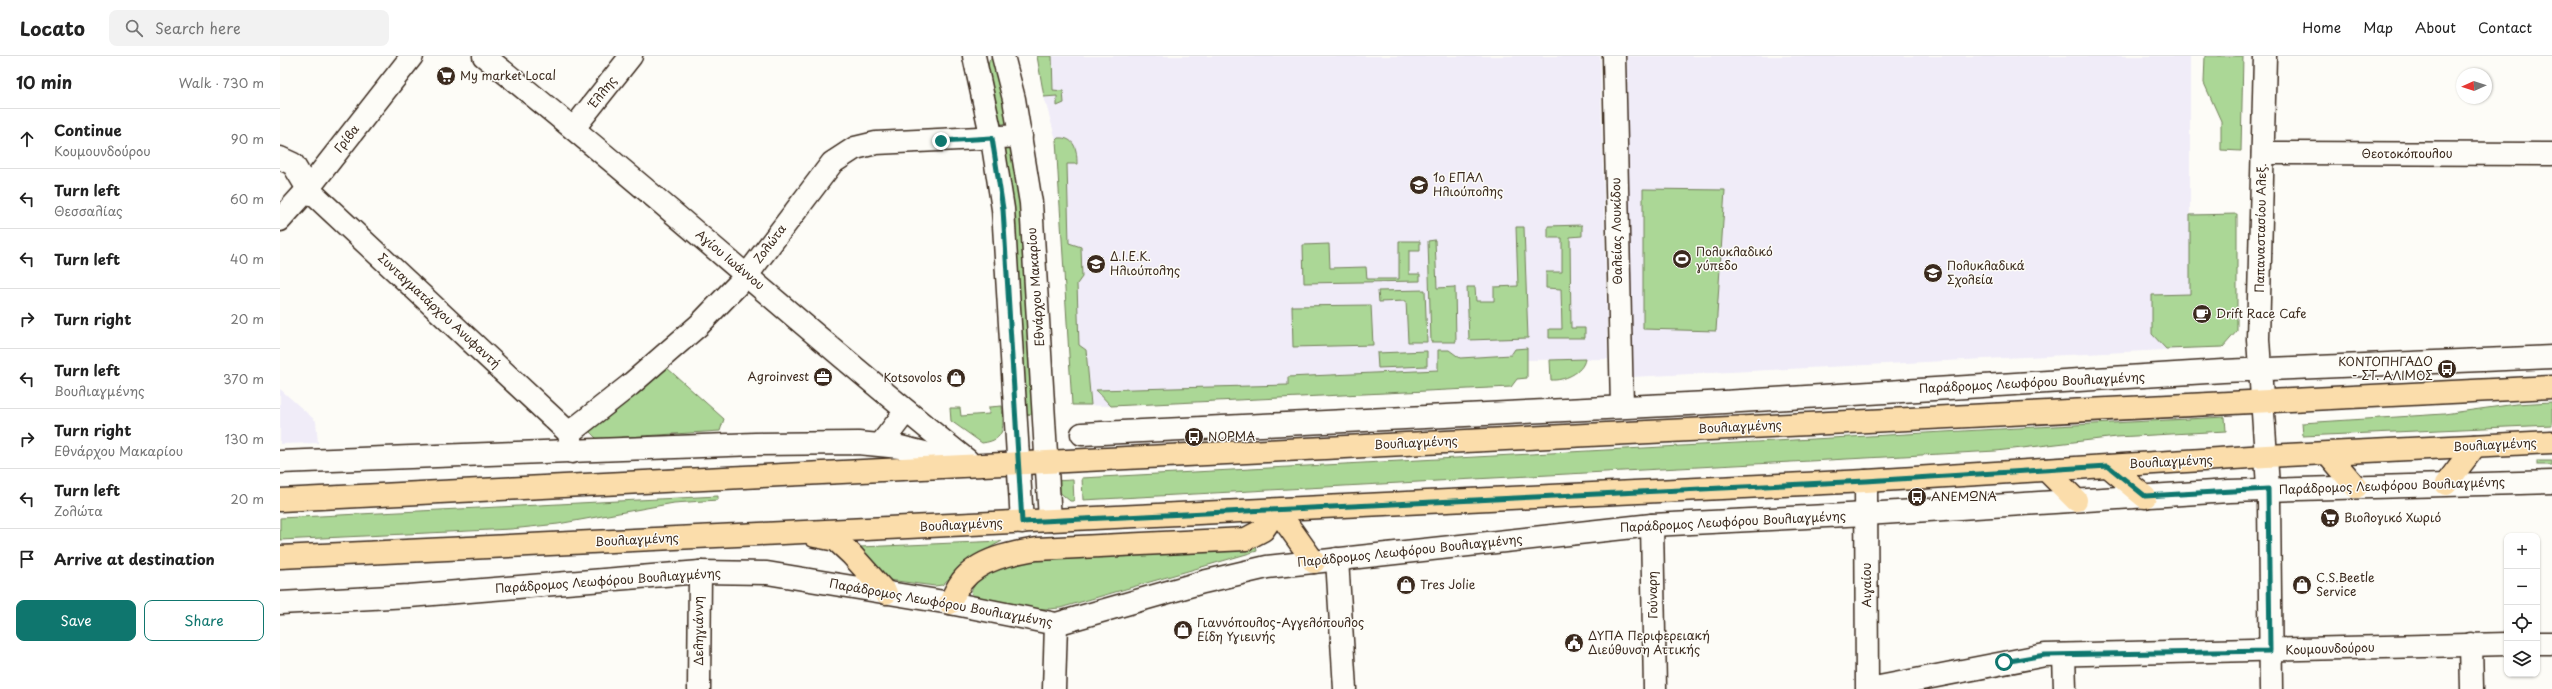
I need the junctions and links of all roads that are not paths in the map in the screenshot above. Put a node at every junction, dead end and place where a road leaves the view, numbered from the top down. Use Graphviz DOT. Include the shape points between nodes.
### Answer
graph roads {
  1 [pos="412,56"];
  2 [pos="484,56"];
  3 [pos="631,56"];
  4 [pos="974,56"];
  5 [pos="1003,56"];
  6 [pos="1614,56"];
  7 [pos="2265,56"];
  8 [pos="574,128"];
  9 [pos="1021,136"];
  10 [pos="992,138"];
  11 [pos="2263,154"];
  12 [pos="2552,154"];
  13 [pos="280,158"];
  14 [pos="308,189"];
  15 [pos="280,220"];
  16 [pos="747,274"];
  17 [pos="2552,357"];
  18 [pos="2261,370"];
  19 [pos="2552,387"];
  20 [pos="2263,401"];
  21 [pos="1622,406"];
  22 [pos="906,411"];
  23 [pos="1082,434"];
  24 [pos="2552,442"];
  25 [pos="571,443"];
  26 [pos="881,444"];
  27 [pos="2475,446"];
  28 [pos="2328,454"];
  29 [pos="2266,456"];
  30 [pos="1047,461"];
  31 [pos="280,462"];
  32 [pos="1019,463"];
  33 [pos="974,465"];
  34 [pos="2108,466"];
  35 [pos="2046,470"];
  36 [pos="1866,481"];
  37 [pos="2552,482"];
  38 [pos="2446,484"];
  39 [pos="2356,487"];
  40 [pos="2268,489"];
  41 [pos="2145,496"];
  42 [pos="280,500"];
  43 [pos="2076,500"];
  44 [pos="1277,510"];
  45 [pos="1866,514"];
  46 [pos="1050,520"];
  47 [pos="1022,522"];
  48 [pos="1652,525"];
  49 [pos="802,532"];
  50 [pos="280,557"];
  51 [pos="1337,559"];
  52 [pos="1314,562"];
  53 [pos="700,572"];
  54 [pos="886,593"];
  55 [pos="280,603"];
  56 [pos="950,603"];
  57 [pos="1056,624"];
  58 [pos="2552,643"];
  59 [pos="2471,644"];
  60 [pos="2504,644"];
  61 [pos="2540,644"];
  62 [pos="2270,651"];
  63 [pos="2064,655"];
  64 [pos="699,689"];
  65 [pos="1054,689"];
  66 [pos="1345,689"];
  67 [pos="1655,689"];
  68 [pos="1868,689"];
  69 [pos="2065,689"];
  70 [pos="2271,689"];
  71 [pos="2472,689"];
  1 -- 14 [label="street, Γρίβα"];
  2 -- 8 [label="street, Αγίου Ιωάννου"];
  3 -- 8 [label="street, Έλλης"];
  4 -- 10 [label="street"];
  5 -- 9 [label="street, Εθνάρχου Μακαρίου"];
  6 -- 21 [label="street, Θαλείας Λουκίδου"];
  7 -- 11 [label="street, Παπαναστασίου Αλεξ."];
  8 -- 16 [label="street, Αγίου Ιωάννου"];
  9 -- 10 [label="street, Ζολώτα"];
  9 -- 30 [label="street, Εθνάρχου Μακαρίου" via="1031,203"];
  10 -- 16 [label="street, Ζολώτα" via="876,143 855,148 832,163"];
  10 -- 32 [label="street" via="1003,209"];
  11 -- 12 [label="street, Θεοτοκόπουλου"];
  11 -- 18 [label="street, Παπαναστασίου Αλεξ." via="2258,339"];
  13 -- 14 [label="street, Συνταγματάρχου Ανυφαντή" via="293,164"];
  14 -- 15 [label="street, Γρίβα"];
  14 -- 25 [label="street, Συνταγματάρχου Ανυφαντή"];
  16 -- 22 [label="street, Αγίου Ιωάννου"];
  16 -- 25 [label="street, Ζολώτα" via="699,325 630,385"];
  17 -- 18 [label="street, Παράδρομος Λεωφόρου Βουλιαγμένης"];
  18 -- 20 [label="street, Παπαναστασίου Αλεξ."];
  18 -- 21 [label="street, Παράδρομος Λεωφόρου Βουλιαγμένης"];
  19 -- 20 [label="main road, Βουλιαγμένης"];
  20 -- 29 [label="street, Παπαναστασίου Αλεξ."];
  20 -- 30 [label="main road, Βουλιαγμένης"];
  21 -- 23 [label="street, Παράδρομος Λεωφόρου Βουλιαγμένης"];
  22 -- 26 [label="street"];
  22 -- 33 [label="street, Αγίου Ιωάννου"];
  24 -- 27 [label="main road, Βουλιαγμένης"];
  25 -- 26 [label="street"];
  25 -- 31 [label="street"];
  26 -- 33 [label="street"];
  27 -- 28 [label="main road, Βουλιαγμένης"];
  27 -- 38 [label="main road"];
  28 -- 29 [label="main road, Βουλιαγμένης"];
  28 -- 39 [label="main road"];
  29 -- 34 [label="main road, Βουλιαγμένης"];
  29 -- 40 [label="street, Παπαναστασίου Αλεξ."];
  30 -- 32 [label="main road, Βουλιαγμένης"];
  30 -- 46 [label="street, Εθνάρχου Μακαρίου"];
  32 -- 33 [label="main road, Βουλιαγμένης"];
  32 -- 47 [label="street"];
  33 -- 42 [label="main road, Βουλιαγμένης"];
  34 -- 35 [label="main road, Βουλιαγμένης"];
  34 -- 41 [label="main road"];
  35 -- 36 [label="main road, Βουλιαγμένης"];
  35 -- 43 [label="main road"];
  36 -- 44 [label="main road, Βουλιαγμένης"];
  36 -- 45 [label="street, Αιγαίου"];
  37 -- 38 [label="street, Παράδρομος Λεωφόρου Βουλιαγμένης"];
  38 -- 39 [label="street, Παράδρομος Λεωφόρου Βουλιαγμένης"];
  39 -- 40 [label="street, Παράδρομος Λεωφόρου Βουλιαγμένης"];
  40 -- 41 [label="street, Παράδρομος Λεωφόρου Βουλιαγμένης"];
  40 -- 62 [label="street, Παπαναστασίου Αλεξ."];
  41 -- 43 [label="street, Παράδρομος Λεωφόρου Βουλιαγμένης"];
  43 -- 45 [label="street, Παράδρομος Λεωφόρου Βουλιαγμένης"];
  44 -- 46 [label="main road, Βουλιαγμένης"];
  44 -- 52 [label="main road"];
  44 -- 56 [label="main road" via="1263,530 1246,538 1072,546 1007,554 975,570 962,581"];
  45 -- 48 [label="street, Παράδρομος Λεωφόρου Βουλιαγμένης"];
  45 -- 68 [label="street, Αιγαίου"];
  46 -- 47 [label="main road, Βουλιαγμένης"];
  47 -- 49 [label="main road, Βουλιαγμένης"];
  48 -- 51 [label="street, Παράδρομος Λεωφόρου Βουλιαγμένης"];
  48 -- 67 [label="street, Γούναρη"];
  49 -- 50 [label="main road, Βουλιαγμένης"];
  49 -- 54 [label="main road" via="836,540"];
  51 -- 52 [label="street, Παράδρομος Λεωφόρου Βουλιαγμένης"];
  51 -- 66 [label="street"];
  52 -- 57 [label="street, Παράδρομος Λεωφόρου Βουλιαγμένης" via="1236,574"];
  53 -- 54 [label="street, Παράδρομος Λεωφόρου Βουλιαγμένης" via="767,573"];
  53 -- 55 [label="street, Παράδρομος Λεωφόρου Βουλιαγμένης" via="409,596"];
  53 -- 64 [label="street, Δεληγιάννη"];
  54 -- 56 [label="street, Παράδρομος Λεωφόρου Βουλιαγμένης"];
  56 -- 57 [label="street, Παράδρομος Λεωφόρου Βουλιαγμένης"];
  57 -- 65 [label="street"];
  58 -- 61 [label="street"];
  59 -- 60 [label="street, Κουμουνδούρου"];
  59 -- 62 [label="street, Κουμουνδούρου"];
  59 -- 71 [label="street"];
  62 -- 63 [label="street, Κουμουνδούρου"];
  62 -- 70 [label="street, Παπαναστασίου Αλεξ."];
  63 -- 68 [label="street, Κουμουνδούρου" via="2029,657"];
  63 -- 69 [label="street"];
}
